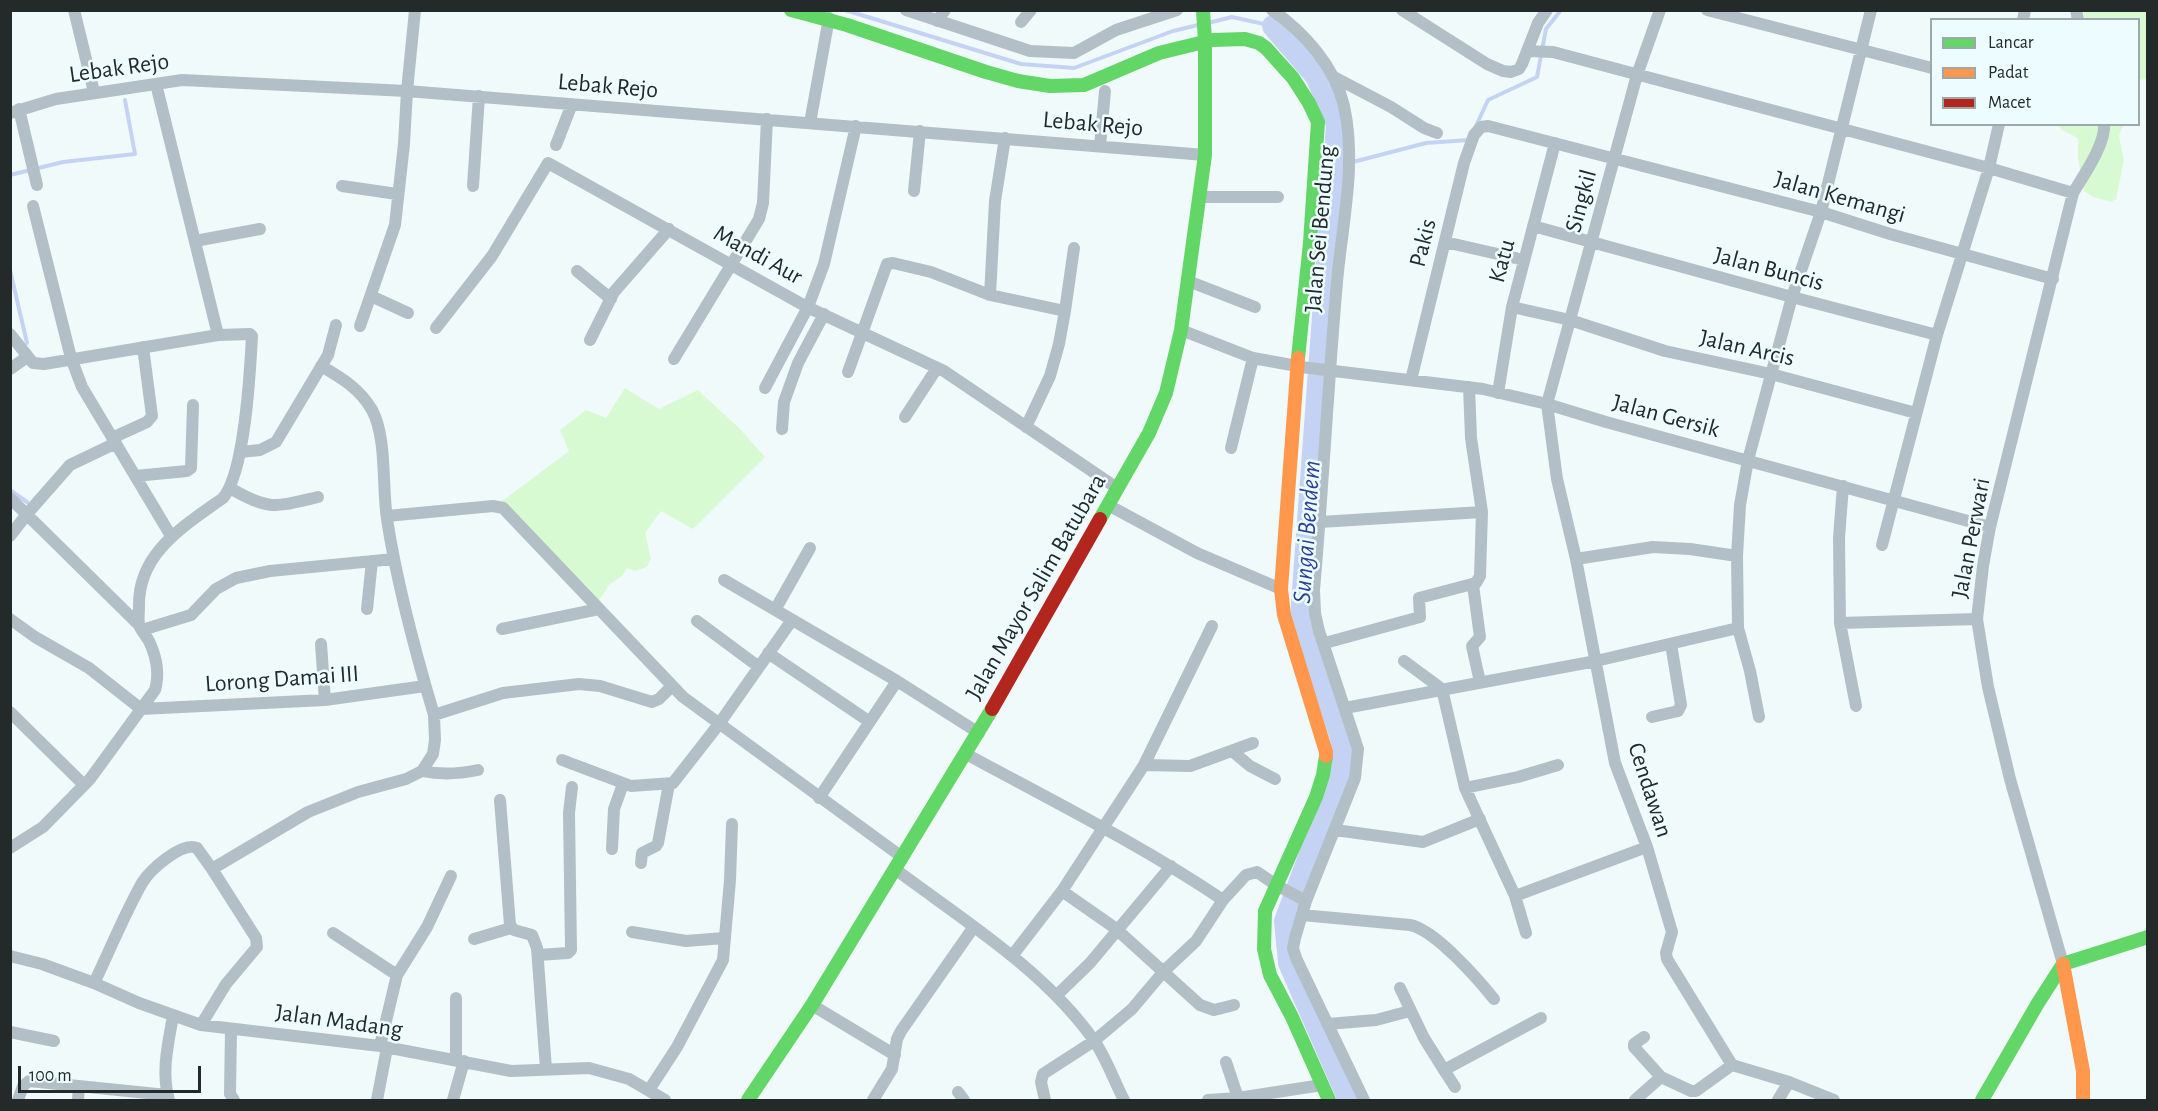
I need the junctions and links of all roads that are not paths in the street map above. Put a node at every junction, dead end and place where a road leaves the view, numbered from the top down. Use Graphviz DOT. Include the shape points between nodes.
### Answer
graph roads {
  1 [pos="74,10"];
  2 [pos="415,10"];
  3 [pos="791,10"];
  4 [pos="906,10"];
  5 [pos="1031,10"];
  6 [pos="1177,10"];
  7 [pos="1272,10"];
  8 [pos="1402,10"];
  9 [pos="1547,10"];
  10 [pos="1660,10"];
  11 [pos="1707,10"];
  12 [pos="1871,10"];
  13 [pos="1203,11"];
  14 [pos="941,16"];
  15 [pos="829,18"];
  16 [pos="1021,22"];
  17 [pos="1205,38"];
  18 [pos="1860,50"];
  19 [pos="1531,51"];
  20 [pos="1930,68"];
  21 [pos="1637,75"];
  22 [pos="1334,77"];
  23 [pos="156,84"];
  24 [pos="407,91"];
  25 [pos="1105,91"];
  26 [pos="94,92"];
  27 [pos="478,96"];
  28 [pos="572,104"];
  29 [pos="15,111"];
  30 [pos="767,119"];
  31 [pos="810,123"];
  32 [pos="856,126"];
  33 [pos="1488,126"];
  34 [pos="1999,126"];
  35 [pos="2104,126"];
  36 [pos="1840,130"];
  37 [pos="920,131"];
  38 [pos="1437,133"];
  39 [pos="1005,138"];
  40 [pos="1555,143"];
  41 [pos="556,145"];
  42 [pos="1100,146"];
  43 [pos="1205,155"];
  44 [pos="1614,158"];
  45 [pos="1989,168"];
  46 [pos="35,174"];
  47 [pos="342,186"];
  48 [pos="473,186"];
  49 [pos="914,191"];
  50 [pos="397,194"];
  51 [pos="2073,194"];
  52 [pos="1278,196"];
  53 [pos="1199,197"];
  54 [pos="33,206"];
  55 [pos="1821,212"];
  56 [pos="1533,226"];
  57 [pos="260,229"];
  58 [pos="669,229"];
  59 [pos="195,241"];
  60 [pos="1445,242"];
  61 [pos="1591,242"];
  62 [pos="1074,248"];
  63 [pos="1963,253"];
  64 [pos="1524,260"];
  65 [pos="731,264"];
  66 [pos="577,271"];
  67 [pos="2053,279"];
  68 [pos="1188,281"];
  69 [pos="990,295"];
  70 [pos="371,296"];
  71 [pos="1792,297"];
  72 [pos="611,299"];
  73 [pos="808,307"];
  74 [pos="1255,307"];
  75 [pos="1512,307"];
  76 [pos="1065,311"];
  77 [pos="408,313"];
  78 [pos="824,314"];
  79 [pos="1570,320"];
  80 [pos="336,325"];
  81 [pos="360,326"];
  82 [pos="436,328"];
  83 [pos="1181,330"];
  84 [pos="863,333"];
  85 [pos="10,334"];
  86 [pos="1937,334"];
  87 [pos="218,335"];
  88 [pos="590,340"];
  89 [pos="142,347"];
  90 [pos="27,357"];
  91 [pos="71,358"];
  92 [pos="1253,358"];
  93 [pos="674,359"];
  94 [pos="321,366"];
  95 [pos="1299,366"];
  96 [pos="937,368"];
  97 [pos="10,369"];
  98 [pos="1328,371"];
  99 [pos="848,372"];
  100 [pos="1771,374"];
  101 [pos="1411,380"];
  102 [pos="1469,387"];
  103 [pos="765,388"];
  104 [pos="1498,393"];
  105 [pos="1547,404"];
  106 [pos="193,405"];
  107 [pos="1916,413"];
  108 [pos="905,417"];
  109 [pos="1026,427"];
  110 [pos="782,429"];
  111 [pos="114,441"];
  112 [pos="1231,448"];
  113 [pos="241,453"];
  114 [pos="1748,460"];
  115 [pos="135,476"];
  116 [pos="1843,486"];
  117 [pos="230,488"];
  118 [pos="1117,489"];
  119 [pos="318,497"];
  120 [pos="10,498"];
  121 [pos="1893,500"];
  122 [pos="1108,505"];
  123 [pos="1482,512"];
  124 [pos="27,514"];
  125 [pos="387,516"];
  126 [pos="1320,522"];
  127 [pos="1990,527"];
  128 [pos="171,536"];
  129 [pos="10,537"];
  130 [pos="1882,545"];
  131 [pos="810,548"];
  132 [pos="1737,556"];
  133 [pos="394,559"];
  134 [pos="1576,559"];
  135 [pos="372,561"];
  136 [pos="724,580"];
  137 [pos="1473,585"];
  138 [pos="1281,589"];
  139 [pos="367,609"];
  140 [pos="599,609"];
  141 [pos="775,610"];
  142 [pos="10,619"];
  143 [pos="1977,619"];
  144 [pos="792,620"];
  145 [pos="697,621"];
  146 [pos="1840,623"];
  147 [pos="1212,626"];
  148 [pos="141,627"];
  149 [pos="1738,628"];
  150 [pos="502,629"];
  151 [pos="1325,643"];
  152 [pos="321,644"];
  153 [pos="1671,644"];
  154 [pos="768,653"];
  155 [pos="1404,661"];
  156 [pos="1596,661"];
  157 [pos="759,667"];
  158 [pos="897,681"];
  159 [pos="1480,682"];
  160 [pos="425,686"];
  161 [pos="672,687"];
  162 [pos="1442,689"];
  163 [pos="325,700"];
  164 [pos="1856,706"];
  165 [pos="1345,708"];
  166 [pos="141,709"];
  167 [pos="10,712"];
  168 [pos="434,715"];
  169 [pos="1652,717"];
  170 [pos="1759,717"];
  171 [pos="870,722"];
  172 [pos="719,724"];
  173 [pos="979,733"];
  174 [pos="1253,743"];
  175 [pos="1232,751"];
  176 [pos="966,754"];
  177 [pos="562,760"];
  178 [pos="1144,765"];
  179 [pos="1558,765"];
  180 [pos="478,770"];
  181 [pos="422,771"];
  182 [pos="1275,779"];
  183 [pos="623,784"];
  184 [pos="669,784"];
  185 [pos="84,785"];
  186 [pos="572,787"];
  187 [pos="1465,788"];
  188 [pos="819,798"];
  189 [pos="500,800"];
  190 [pos="1480,819"];
  191 [pos="732,824"];
  192 [pos="1102,827"];
  193 [pos="1335,830"];
  194 [pos="10,848"];
  195 [pos="1647,848"];
  196 [pos="612,849"];
  197 [pos="641,863"];
  198 [pos="899,863"];
  199 [pos="1171,866"];
  200 [pos="212,869"];
  201 [pos="451,876"];
  202 [pos="1279,887"];
  203 [pos="1062,891"];
  204 [pos="1515,896"];
  205 [pos="1223,900"];
  206 [pos="1304,900"];
  207 [pos="1302,915"];
  208 [pos="511,928"];
  209 [pos="973,928"];
  210 [pos="1117,929"];
  211 [pos="632,932"];
  212 [pos="333,933"];
  213 [pos="1526,933"];
  214 [pos="2148,937"];
  215 [pos="724,938"];
  216 [pos="474,939"];
  217 [pos="538,955"];
  218 [pos="10,956"];
  219 [pos="1012,956"];
  220 [pos="2063,964"];
  221 [pos="1164,971"];
  222 [pos="397,975"];
  223 [pos="94,983"];
  224 [pos="1400,988"];
  225 [pos="1057,995"];
  226 [pos="456,998"];
  227 [pos="1494,999"];
  228 [pos="812,1005"];
  229 [pos="1234,1005"];
  230 [pos="1410,1011"];
  231 [pos="173,1017"];
  232 [pos="1541,1018"];
  233 [pos="1328,1024"];
  234 [pos="201,1025"];
  235 [pos="231,1029"];
  236 [pos="10,1032"];
  237 [pos="1644,1037"];
  238 [pos="54,1041"];
  239 [pos="1094,1041"];
  240 [pos="383,1047"];
  241 [pos="895,1055"];
  242 [pos="460,1061"];
  243 [pos="1226,1062"];
  244 [pos="1732,1065"];
  245 [pos="546,1069"];
  246 [pos="1444,1070"];
  247 [pos="1661,1077"];
  248 [pos="1789,1082"];
  249 [pos="1322,1085"];
  250 [pos="79,1086"];
  251 [pos="1455,1087"];
  252 [pos="649,1090"];
  253 [pos="168,1098"];
  254 [pos="1238,1098"];
  255 [pos="18,1101"];
  256 [pos="78,1101"];
  257 [pos="234,1101"];
  258 [pos="378,1101"];
  259 [pos="453,1101"];
  260 [pos="665,1101"];
  261 [pos="748,1101"];
  262 [pos="873,1101"];
  263 [pos="1045,1101"];
  264 [pos="1124,1101"];
  265 [pos="1209,1101"];
  266 [pos="1329,1101"];
  267 [pos="1364,1101"];
  268 [pos="1635,1101"];
  269 [pos="1778,1101"];
  270 [pos="1834,1101"];
  271 [pos="1982,1101"];
  272 [pos="2083,1101"];
  1 -- 26 [label="street"];
  2 -- 24 [label="street"];
  3 -- 15 [label="street"];
  4 -- 14 [label="street"];
  5 -- 16 [label="street"];
  6 -- 14 [label="street" via="1116,30 1074,52 1030,51"];
  7 -- 22 [label="street, Jalan Sei Bendung" via="1292,24"];
  8 -- 19 [label="street" via="1503,71 1519,69"];
  9 -- 19 [label="street" via="1538,23"];
  10 -- 21 [label="street, Singkil"];
  11 -- 18 [label="street"];
  12 -- 18 [label="street"];
  13 -- 17 [label="street, Jalan Mayor Salim Batubara"];
  15 -- 17 [label="street" via="979,71 1029,84 1069,87 1100,81 1132,64"];
  15 -- 31 [label="street"];
  17 -- 43 [label="street, Jalan Mayor Salim Batubara"];
  17 -- 95 [label="street" via="1259,43 1280,63 1315,111 1318,122"];
  18 -- 20 [label="street"];
  18 -- 36 [label="street"];
  19 -- 21 [label="street"];
  21 -- 36 [label="street"];
  21 -- 44 [label="street, Singkil"];
  22 -- 38 [label="street"];
  22 -- 98 [label="street, Jalan Sei Bendung" via="1344,106 1350,149"];
  23 -- 24 [label="street, Lebak Rejo" via="182,80"];
  23 -- 26 [label="street, Lebak Rejo"];
  23 -- 59 [label="street"];
  24 -- 27 [label="street, Lebak Rejo"];
  24 -- 50 [label="street" via="405,144"];
  25 -- 42 [label="street"];
  26 -- 29 [label="street, Lebak Rejo"];
  27 -- 28 [label="street, Lebak Rejo"];
  27 -- 48 [label="street"];
  28 -- 30 [label="street, Lebak Rejo"];
  28 -- 41 [label="street"];
  29 -- 46 [label="street"];
  30 -- 31 [label="street, Lebak Rejo"];
  30 -- 65 [label="street" via="762,211"];
  31 -- 32 [label="street, Lebak Rejo"];
  32 -- 37 [label="street, Lebak Rejo"];
  32 -- 73 [label="street" via="824,264"];
  33 -- 40 [label="street, Jalan Kemangi"];
  33 -- 60 [label="street, Pakis" via="1481,126 1471,142"];
  34 -- 45 [label="street"];
  35 -- 51 [label="street, Jalan Perwari" via="2100,144"];
  36 -- 45 [label="street"];
  36 -- 55 [label="street"];
  37 -- 39 [label="street, Lebak Rejo"];
  37 -- 49 [label="street"];
  39 -- 42 [label="street, Lebak Rejo"];
  39 -- 69 [label="street" via="995,201"];
  40 -- 44 [label="street, Jalan Kemangi"];
  40 -- 56 [label="street, Katu"];
  42 -- 43 [label="street, Lebak Rejo"];
  43 -- 53 [label="street, Jalan Mayor Salim Batubara"];
  44 -- 55 [label="street, Jalan Kemangi"];
  44 -- 61 [label="street, Singkil"];
  45 -- 51 [label="street"];
  45 -- 63 [label="street"];
  47 -- 50 [label="street"];
  50 -- 70 [label="street" via="395,225"];
  51 -- 67 [label="street, Jalan Perwari"];
  52 -- 53 [label="street"];
  53 -- 68 [label="street, Jalan Mayor Salim Batubara"];
  54 -- 91 [label="street"];
  55 -- 63 [label="street, Jalan Kemangi"];
  55 -- 71 [label="street"];
  56 -- 61 [label="street, Jalan Buncis"];
  56 -- 64 [label="street, Katu"];
  57 -- 59 [label="street"];
  58 -- 65 [label="street, Mandi Aur"];
  58 -- 72 [label="street"];
  58 -- 82 [label="street, Mandi Aur" via="549,162 492,256"];
  59 -- 87 [label="street"];
  60 -- 64 [label="street"];
  60 -- 101 [label="street, Pakis"];
  61 -- 71 [label="street, Jalan Buncis"];
  61 -- 79 [label="street, Singkil"];
  62 -- 76 [label="street"];
  63 -- 67 [label="street, Jalan Kemangi"];
  63 -- 86 [label="street"];
  64 -- 75 [label="street, Katu"];
  65 -- 73 [label="street, Mandi Aur"];
  65 -- 93 [label="street"];
  66 -- 72 [label="street"];
  67 -- 127 [label="street, Jalan Perwari"];
  68 -- 74 [label="street"];
  68 -- 83 [label="street, Jalan Mayor Salim Batubara"];
  69 -- 76 [label="street"];
  69 -- 84 [label="street" via="931,272 890,263"];
  70 -- 77 [label="street"];
  70 -- 81 [label="street"];
  71 -- 86 [label="street, Jalan Buncis"];
  71 -- 100 [label="street"];
  72 -- 88 [label="street"];
  73 -- 78 [label="street, Mandi Aur"];
  73 -- 103 [label="street"];
  75 -- 79 [label="street, Jalan Arcis"];
  75 -- 104 [label="street, Katu"];
  76 -- 109 [label="street" via="1050,375"];
  78 -- 84 [label="street, Mandi Aur"];
  78 -- 110 [label="street" via="798,363 784,402"];
  79 -- 100 [label="street, Jalan Arcis" via="1665,351"];
  79 -- 105 [label="street, Singkil"];
  80 -- 94 [label="street"];
  83 -- 92 [label="street"];
  83 -- 118 [label="street, Jalan Mayor Salim Batubara" via="1166,393 1149,433"];
  84 -- 96 [label="street, Mandi Aur"];
  84 -- 99 [label="street"];
  85 -- 90 [label="street"];
  86 -- 107 [label="street"];
  87 -- 89 [label="street"];
  87 -- 113 [label="street" via="252,336"];
  89 -- 91 [label="street"];
  89 -- 111 [label="street" via="152,416"];
  90 -- 91 [label="street" via="38,364"];
  90 -- 97 [label="street"];
  91 -- 111 [label="street" via="82,387"];
  92 -- 95 [label="street"];
  92 -- 112 [label="street"];
  94 -- 113 [label="street" via="276,442"];
  94 -- 125 [label="street" via="362,394 373,412 380,432"];
  95 -- 98 [label="street, Jalan Gersik"];
  95 -- 138 [label="street"];
  96 -- 108 [label="street"];
  96 -- 109 [label="street, Mandi Aur"];
  98 -- 101 [label="street, Jalan Gersik"];
  98 -- 126 [label="street, Jalan Sei Bendung"];
  100 -- 107 [label="street, Jalan Arcis"];
  100 -- 114 [label="street"];
  101 -- 102 [label="street, Jalan Gersik"];
  102 -- 104 [label="street, Jalan Gersik"];
  102 -- 123 [label="street"];
  104 -- 105 [label="street, Jalan Gersik"];
  105 -- 114 [label="street, Jalan Gersik"];
  105 -- 134 [label="street, Cendawan" via="1557,479"];
  106 -- 115 [label="street" via="191,468"];
  107 -- 121 [label="street"];
  109 -- 118 [label="street, Mandi Aur"];
  111 -- 115 [label="street"];
  111 -- 124 [label="street" via="70,465"];
  113 -- 117 [label="street"];
  114 -- 116 [label="street, Jalan Gersik"];
  114 -- 132 [label="street"];
  115 -- 128 [label="street"];
  116 -- 121 [label="street, Jalan Gersik"];
  116 -- 146 [label="street"];
  117 -- 119 [label="street" via="254,503 267,505 282,506"];
  117 -- 128 [label="street" via="223,498"];
  118 -- 122 [label="street, Jalan Mayor Salim Batubara"];
  120 -- 124 [label="street"];
  121 -- 127 [label="street, Jalan Gersik"];
  121 -- 130 [label="street"];
  122 -- 138 [label="street" via="1197,553"];
  122 -- 173 [label="street, Jalan Mayor Salim Batubara"];
  123 -- 126 [label="street"];
  123 -- 137 [label="street" via="1480,576"];
  124 -- 129 [label="street"];
  124 -- 148 [label="street"];
  125 -- 133 [label="street"];
  125 -- 140 [label="street" via="503,508"];
  126 -- 151 [label="street, Jalan Sei Bendung" via="1314,590 1315,613"];
  127 -- 143 [label="street, Jalan Perwari"];
  128 -- 148 [label="street" via="141,579"];
  131 -- 141 [label="street"];
  132 -- 134 [label="street" via="1653,547"];
  132 -- 149 [label="street"];
  133 -- 135 [label="street"];
  133 -- 160 [label="street"];
  134 -- 156 [label="street, Cendawan"];
  135 -- 139 [label="street"];
  135 -- 148 [label="street" via="236,578 216,589 191,615"];
  136 -- 141 [label="street"];
  137 -- 151 [label="street" via="1419,597 1420,617"];
  137 -- 159 [label="street" via="1480,638 1472,646"];
  138 -- 202 [label="street" via="1284,615 1326,752 1323,778"];
  140 -- 150 [label="street"];
  140 -- 161 [label="street"];
  141 -- 144 [label="street"];
  142 -- 166 [label="street" via="88,668"];
  143 -- 146 [label="street"];
  143 -- 220 [label="street, Jalan Perwari" via="2010,779"];
  144 -- 154 [label="street"];
  144 -- 158 [label="street"];
  145 -- 157 [label="street"];
  146 -- 164 [label="street"];
  147 -- 178 [label="street"];
  148 -- 166 [label="street" via="156,658 157,682"];
  149 -- 153 [label="street"];
  149 -- 170 [label="street"];
  151 -- 165 [label="street, Jalan Sei Bendung"];
  152 -- 163 [label="street"];
  153 -- 156 [label="street"];
  153 -- 169 [label="street" via="1682,705 1678,711"];
  154 -- 157 [label="street"];
  154 -- 171 [label="street"];
  155 -- 162 [label="street"];
  156 -- 159 [label="street"];
  156 -- 195 [label="street, Cendawan" via="1615,763"];
  157 -- 172 [label="street"];
  158 -- 171 [label="street"];
  158 -- 173 [label="street"];
  159 -- 162 [label="street"];
  160 -- 163 [label="street, Lorong Damai III"];
  160 -- 168 [label="street"];
  161 -- 168 [label="street" via="651,702 600,686 579,684 503,693"];
  161 -- 172 [label="street"];
  162 -- 165 [label="street"];
  162 -- 187 [label="street"];
  163 -- 166 [label="street, Lorong Damai III"];
  165 -- 193 [label="street, Jalan Sei Bendung" via="1358,758 1355,778"];
  166 -- 185 [label="street"];
  167 -- 185 [label="street"];
  168 -- 181 [label="street" via="433,754"];
  171 -- 188 [label="street"];
  172 -- 184 [label="street" via="676,781"];
  172 -- 188 [label="street"];
  173 -- 176 [label="street, Jalan Mayor Salim Batubara"];
  174 -- 175 [label="street"];
  175 -- 178 [label="street" via="1190,766"];
  175 -- 182 [label="street"];
  176 -- 192 [label="street"];
  176 -- 198 [label="street, Jalan Mayor Salim Batubara"];
  177 -- 183 [label="street"];
  178 -- 192 [label="street"];
  179 -- 187 [label="street"];
  180 -- 181 [label="street" via="462,774"];
  181 -- 200 [label="street" via="308,812"];
  183 -- 184 [label="street"];
  183 -- 196 [label="street" via="614,809"];
  184 -- 197 [label="street" via="657,844 642,853"];
  185 -- 194 [label="street" via="44,827"];
  186 -- 217 [label="street" via="571,950"];
  187 -- 190 [label="street"];
  188 -- 198 [label="street"];
  189 -- 208 [label="street"];
  190 -- 193 [label="street" via="1423,842"];
  190 -- 204 [label="street"];
  191 -- 215 [label="street"];
  192 -- 199 [label="street"];
  192 -- 203 [label="street"];
  193 -- 206 [label="street, Jalan Sei Bendung"];
  195 -- 204 [label="street"];
  195 -- 244 [label="street, Cendawan" via="1672,932 1667,959"];
  198 -- 209 [label="street"];
  198 -- 228 [label="street, Jalan Mayor Salim Batubara"];
  199 -- 205 [label="street"];
  199 -- 210 [label="street"];
  200 -- 223 [label="street" via="197,848 185,847 143,881"];
  200 -- 234 [label="street" via="256,939 257,947 226,984"];
  201 -- 222 [label="street" via="427,927"];
  202 -- 205 [label="street" via="1257,872 1250,872"];
  202 -- 206 [label="street"];
  202 -- 249 [label="street" via="1265,911 1264,949 1270,975"];
  203 -- 210 [label="street"];
  203 -- 219 [label="street"];
  204 -- 213 [label="street"];
  205 -- 221 [label="street" via="1196,941"];
  206 -- 207 [label="street, Jalan Sei Bendung"];
  207 -- 227 [label="street" via="1414,925 1451,951"];
  207 -- 233 [label="street, Jalan Sei Bendung" via="1293,948"];
  208 -- 216 [label="street"];
  208 -- 217 [label="street" via="532,935"];
  209 -- 219 [label="street"];
  209 -- 241 [label="street" via="901,1031"];
  210 -- 221 [label="street"];
  210 -- 225 [label="street"];
  211 -- 215 [label="street" via="687,941"];
  212 -- 222 [label="street"];
  214 -- 220 [label="street"];
  215 -- 252 [label="street" via="723,960 677,1047"];
  217 -- 245 [label="street"];
  218 -- 223 [label="street, Jalan Madang"];
  219 -- 225 [label="street"];
  220 -- 271 [label="street"];
  220 -- 272 [label="street" via="2082,1071"];
  221 -- 229 [label="street" via="1205,1008"];
  221 -- 239 [label="street" via="1132,1009"];
  222 -- 240 [label="street"];
  223 -- 231 [label="street, Jalan Madang"];
  224 -- 230 [label="street"];
  225 -- 239 [label="street"];
  226 -- 242 [label="street"];
  228 -- 241 [label="street"];
  228 -- 261 [label="street, Jalan Mayor Salim Batubara"];
  230 -- 233 [label="street" via="1376,1020"];
  230 -- 246 [label="street"];
  231 -- 234 [label="street, Jalan Madang"];
  231 -- 253 [label="street" via="167,1048"];
  232 -- 246 [label="street"];
  233 -- 267 [label="street, Jalan Sei Bendung"];
  234 -- 235 [label="street, Jalan Madang"];
  235 -- 240 [label="street, Jalan Madang"];
  235 -- 257 [label="street" via="230,1094"];
  236 -- 238 [label="street"];
  237 -- 247 [label="street" via="1634,1046"];
  239 -- 263 [label="street" via="1043,1074"];
  239 -- 264 [label="street"];
  240 -- 242 [label="street, Jalan Madang"];
  240 -- 258 [label="street"];
  241 -- 262 [label="street" via="889,1075"];
  242 -- 245 [label="street, Jalan Madang" via="511,1071"];
  242 -- 259 [label="street"];
  243 -- 254 [label="street"];
  244 -- 247 [label="street" via="1696,1091"];
  244 -- 248 [label="street"];
  245 -- 252 [label="street, Jalan Madang" via="590,1068"];
  246 -- 251 [label="street"];
  247 -- 268 [label="street"];
  248 -- 269 [label="street"];
  248 -- 270 [label="street"];
  249 -- 254 [label="street"];
  249 -- 266 [label="street"];
  250 -- 253 [label="street"];
  250 -- 255 [label="street" via="29,1081"];
  250 -- 256 [label="street"];
  252 -- 260 [label="street, Jalan Madang"];
  254 -- 265 [label="street"];
}
